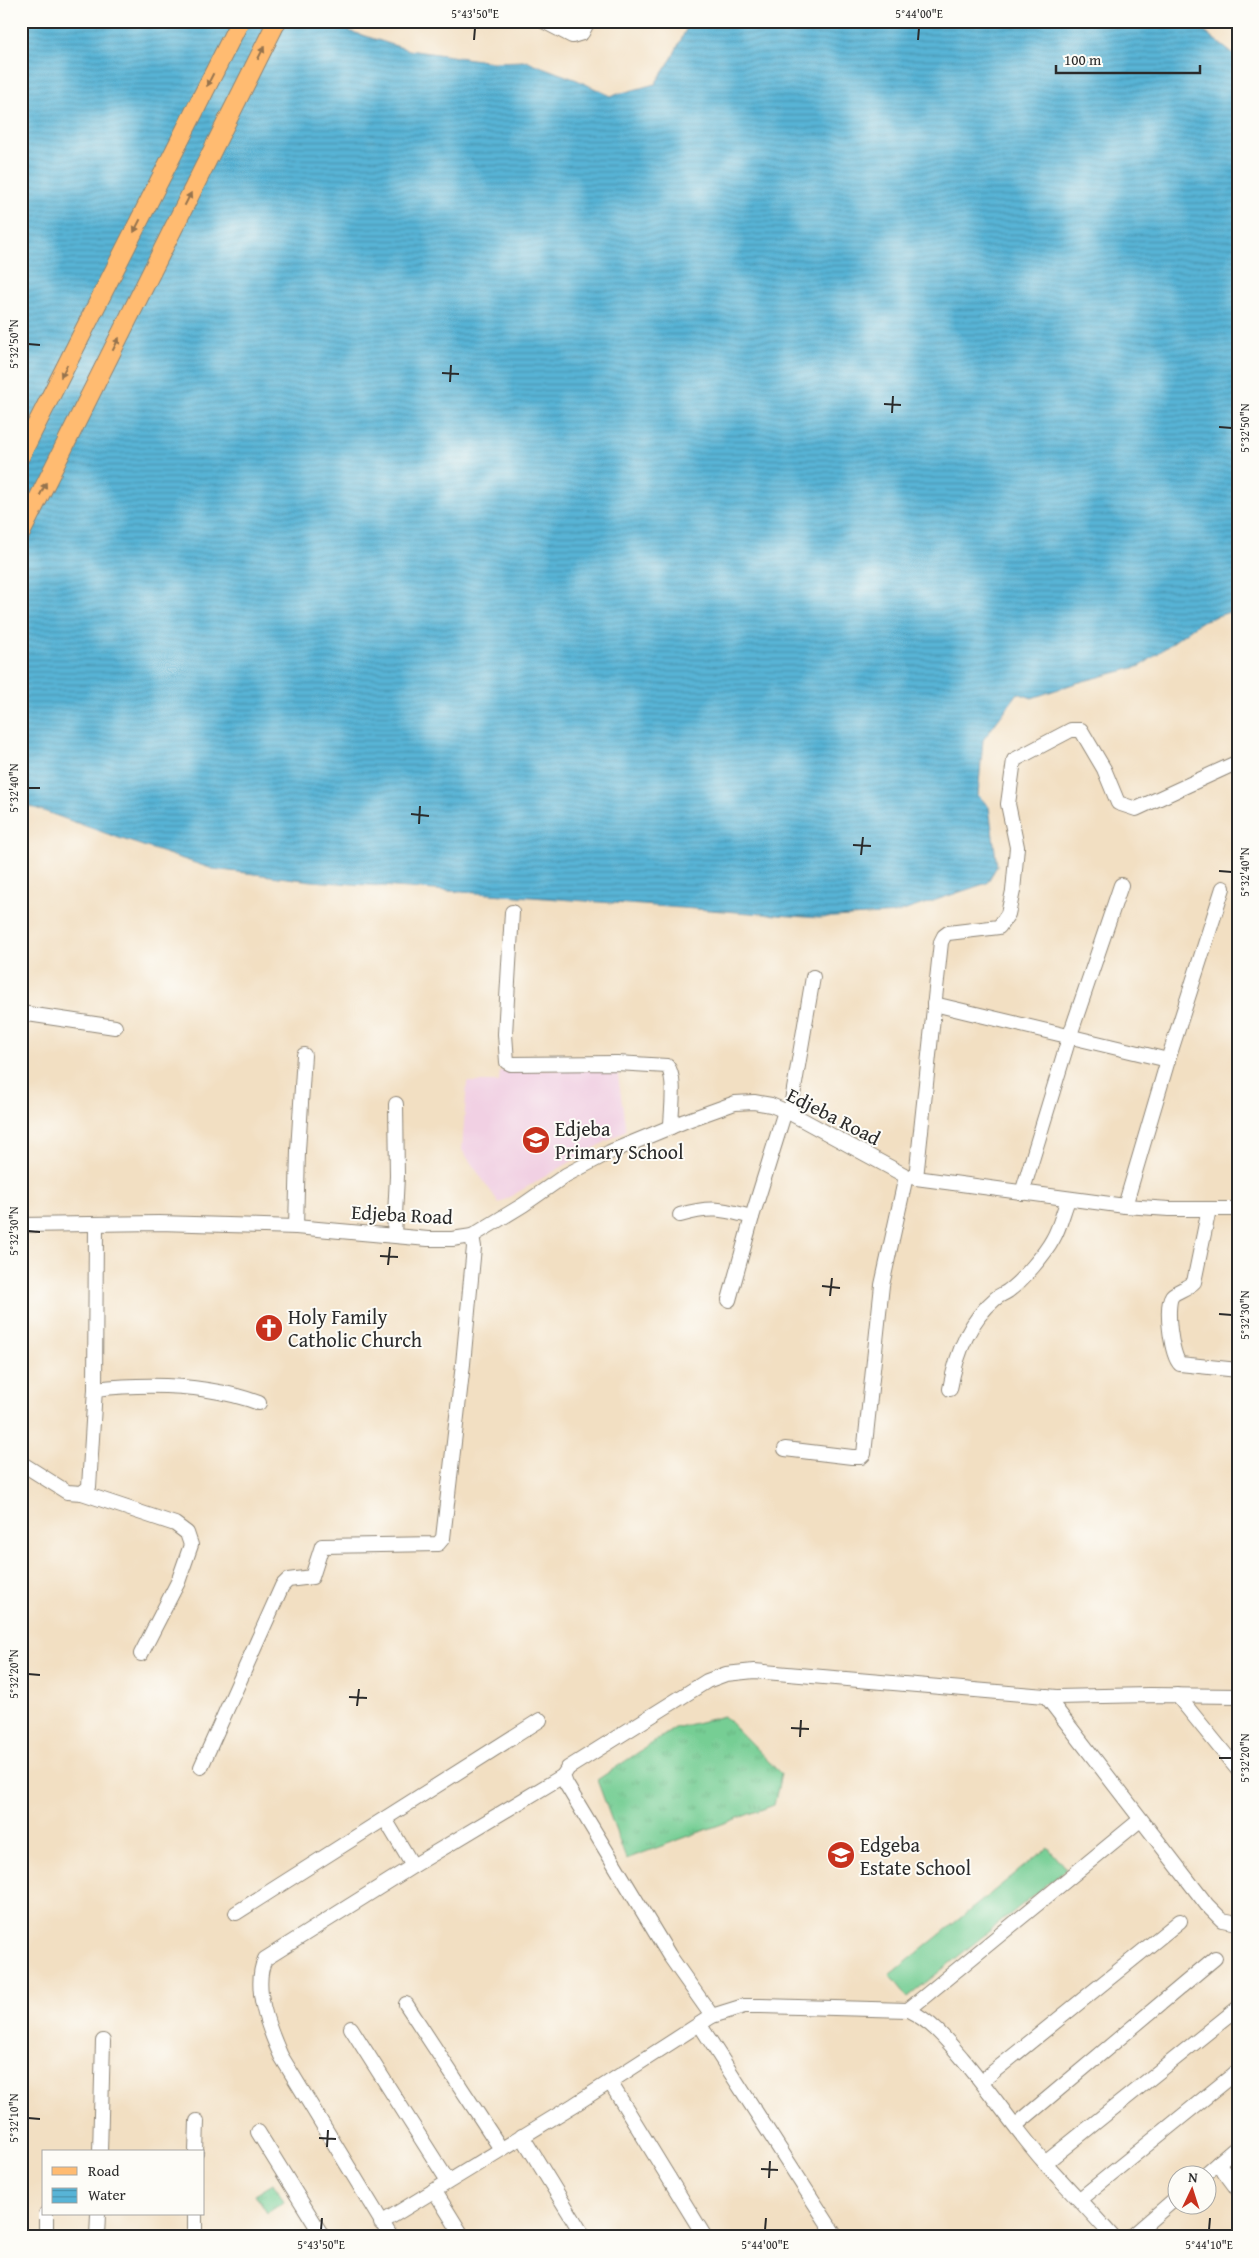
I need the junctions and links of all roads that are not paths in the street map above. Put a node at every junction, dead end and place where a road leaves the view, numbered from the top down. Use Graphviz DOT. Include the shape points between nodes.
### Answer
graph roads {
  1 [pos="240,21"];
  2 [pos="277,21"];
  3 [pos="543,21"];
  4 [pos="588,21"];
  5 [pos="21,455"];
  6 [pos="21,533"];
  7 [pos="1238,762"];
  8 [pos="1121,885"];
  9 [pos="1223,888"];
  10 [pos="512,912"];
  11 [pos="812,977"];
  12 [pos="934,1004"];
  13 [pos="21,1013"];
  14 [pos="115,1027"];
  15 [pos="1069,1038"];
  16 [pos="304,1055"];
  17 [pos="1168,1060"];
  18 [pos="396,1104"];
  19 [pos="788,1112"];
  20 [pos="671,1127"];
  21 [pos="911,1177"];
  22 [pos="1022,1193"];
  23 [pos="1068,1200"];
  24 [pos="1125,1206"];
  25 [pos="1209,1209"];
  26 [pos="1238,1209"];
  27 [pos="680,1215"];
  28 [pos="752,1217"];
  29 [pos="96,1224"];
  30 [pos="21,1225"];
  31 [pos="296,1227"];
  32 [pos="394,1235"];
  33 [pos="472,1236"];
  34 [pos="729,1300"];
  35 [pos="1238,1370"];
  36 [pos="95,1389"];
  37 [pos="950,1389"];
  38 [pos="260,1403"];
  39 [pos="785,1449"];
  40 [pos="21,1463"];
  41 [pos="82,1493"];
  42 [pos="141,1654"];
  43 [pos="1177,1695"];
  44 [pos="1046,1696"];
  45 [pos="1238,1696"];
  46 [pos="540,1720"];
  47 [pos="201,1767"];
  48 [pos="1238,1770"];
  49 [pos="563,1776"];
  50 [pos="385,1819"];
  51 [pos="1140,1820"];
  52 [pos="413,1866"];
  53 [pos="236,1914"];
  54 [pos="1180,1921"];
  55 [pos="1238,1923"];
  56 [pos="1215,1958"];
  57 [pos="406,2004"];
  58 [pos="1238,2008"];
  59 [pos="908,2010"];
  60 [pos="712,2016"];
  61 [pos="700,2025"];
  62 [pos="351,2028"];
  63 [pos="103,2041"];
  64 [pos="1238,2072"];
  65 [pos="982,2081"];
  66 [pos="610,2082"];
  67 [pos="197,2121"];
  68 [pos="1016,2125"];
  69 [pos="258,2132"];
  70 [pos="522,2136"];
  71 [pos="1238,2146"];
  72 [pos="501,2149"];
  73 [pos="100,2150"];
  74 [pos="196,2150"];
  75 [pos="1045,2163"];
  76 [pos="1218,2163"];
  77 [pos="1215,2166"];
  78 [pos="448,2182"];
  79 [pos="434,2190"];
  80 [pos="1238,2190"];
  81 [pos="1080,2199"];
  82 [pos="1166,2207"];
  83 [pos="46,2216"];
  84 [pos="98,2216"];
  85 [pos="195,2216"];
  86 [pos="381,2223"];
  87 [pos="835,2236"];
  88 [pos="46,2237"];
  89 [pos="98,2237"];
  90 [pos="195,2237"];
  91 [pos="323,2237"];
  92 [pos="391,2237"];
  93 [pos="463,2237"];
  94 [pos="584,2237"];
  95 [pos="706,2237"];
  96 [pos="1113,2237"];
  97 [pos="1132,2237"];
  1 -- 5 [label="main road, one-way"];
  6 -- 2 [label="main road, one-way"];
  3 -- 4 [label="street" via="572,36 582,33"];
  7 -- 12 [label="street" via="1136,809 1118,804 1104,769 1081,730 1071,730 1014,760 1008,804 1017,847 1014,892 1008,914 999,927 944,936"];
  8 -- 15 [label="street"];
  9 -- 17 [label="street"];
  10 -- 20 [label="street" via="505,1034 507,1062 667,1066 672,1080"];
  11 -- 19 [label="street"];
  12 -- 15 [label="street"];
  12 -- 21 [label="street"];
  13 -- 14 [label="street"];
  15 -- 17 [label="street"];
  15 -- 22 [label="street"];
  16 -- 31 [label="street"];
  17 -- 24 [label="street"];
  18 -- 32 [label="street"];
  19 -- 20 [label="street, Edjeba Road" via="754,1102 735,1104"];
  19 -- 21 [label="street, Edjeba Road"];
  19 -- 28 [label="street"];
  20 -- 33 [label="street, Edjeba Road" via="610,1152 566,1175 523,1206"];
  21 -- 22 [label="street, Edjeba Road"];
  21 -- 39 [label="street" via="882,1284 864,1454 852,1457"];
  22 -- 23 [label="street, Edjeba Road"];
  23 -- 24 [label="street, Edjeba Road"];
  23 -- 37 [label="street" via="1053,1240 1023,1277 988,1306 965,1337"];
  24 -- 25 [label="street, Edjeba Road"];
  25 -- 26 [label="street, Edjeba Road"];
  25 -- 35 [label="street" via="1194,1282 1170,1299 1172,1349 1180,1364"];
  27 -- 28 [label="street" via="702,1209 719,1209"];
  28 -- 34 [label="street"];
  29 -- 30 [label="street, Edjeba Road"];
  29 -- 31 [label="street, Edjeba Road"];
  29 -- 36 [label="street"];
  31 -- 32 [label="street, Edjeba Road"];
  32 -- 33 [label="street, Edjeba Road" via="452,1240"];
  33 -- 47 [label="street" via="474,1247 464,1354 443,1538 438,1544 322,1546 312,1577 288,1580 282,1586"];
  36 -- 38 [label="street" via="201,1387"];
  36 -- 41 [label="street" via="89,1487"];
  40 -- 41 [label="street" via="67,1492"];
  41 -- 42 [label="street" via="176,1524 187,1533 191,1545 178,1582"];
  43 -- 44 [label="street"];
  43 -- 45 [label="street"];
  43 -- 48 [label="street"];
  44 -- 49 [label="street" via="754,1671 726,1674 686,1693 568,1768"];
  44 -- 51 [label="street"];
  46 -- 50 [label="street"];
  49 -- 52 [label="street"];
  49 -- 60 [label="street" via="669,1955"];
  50 -- 52 [label="street"];
  50 -- 53 [label="street"];
  51 -- 55 [label="street" via="1222,1920"];
  51 -- 59 [label="street"];
  52 -- 86 [label="street" via="265,1959 260,1972 272,2035 281,2056"];
  54 -- 65 [label="street"];
  56 -- 68 [label="street"];
  57 -- 72 [label="street"];
  58 -- 75 [label="street"];
  59 -- 60 [label="street" via="744,2006"];
  59 -- 65 [label="street" via="938,2031"];
  60 -- 61 [label="street"];
  61 -- 66 [label="street"];
  61 -- 87 [label="street"];
  62 -- 78 [label="street"];
  63 -- 73 [label="street"];
  64 -- 81 [label="street"];
  65 -- 68 [label="street"];
  66 -- 70 [label="street"];
  66 -- 95 [label="street"];
  67 -- 74 [label="street"];
  68 -- 75 [label="street"];
  69 -- 91 [label="street"];
  70 -- 72 [label="street"];
  70 -- 94 [label="street"];
  71 -- 76 [label="street"];
  72 -- 78 [label="street"];
  75 -- 81 [label="street"];
  76 -- 77 [label="street"];
  76 -- 80 [label="street"];
  78 -- 79 [label="street"];
  79 -- 86 [label="street"];
  79 -- 93 [label="street"];
  81 -- 96 [label="street"];
  82 -- 97 [label="street"];
  83 -- 88 [label="street"];
  84 -- 89 [label="street"];
  85 -- 90 [label="street"];
  86 -- 92 [label="street"];
}
